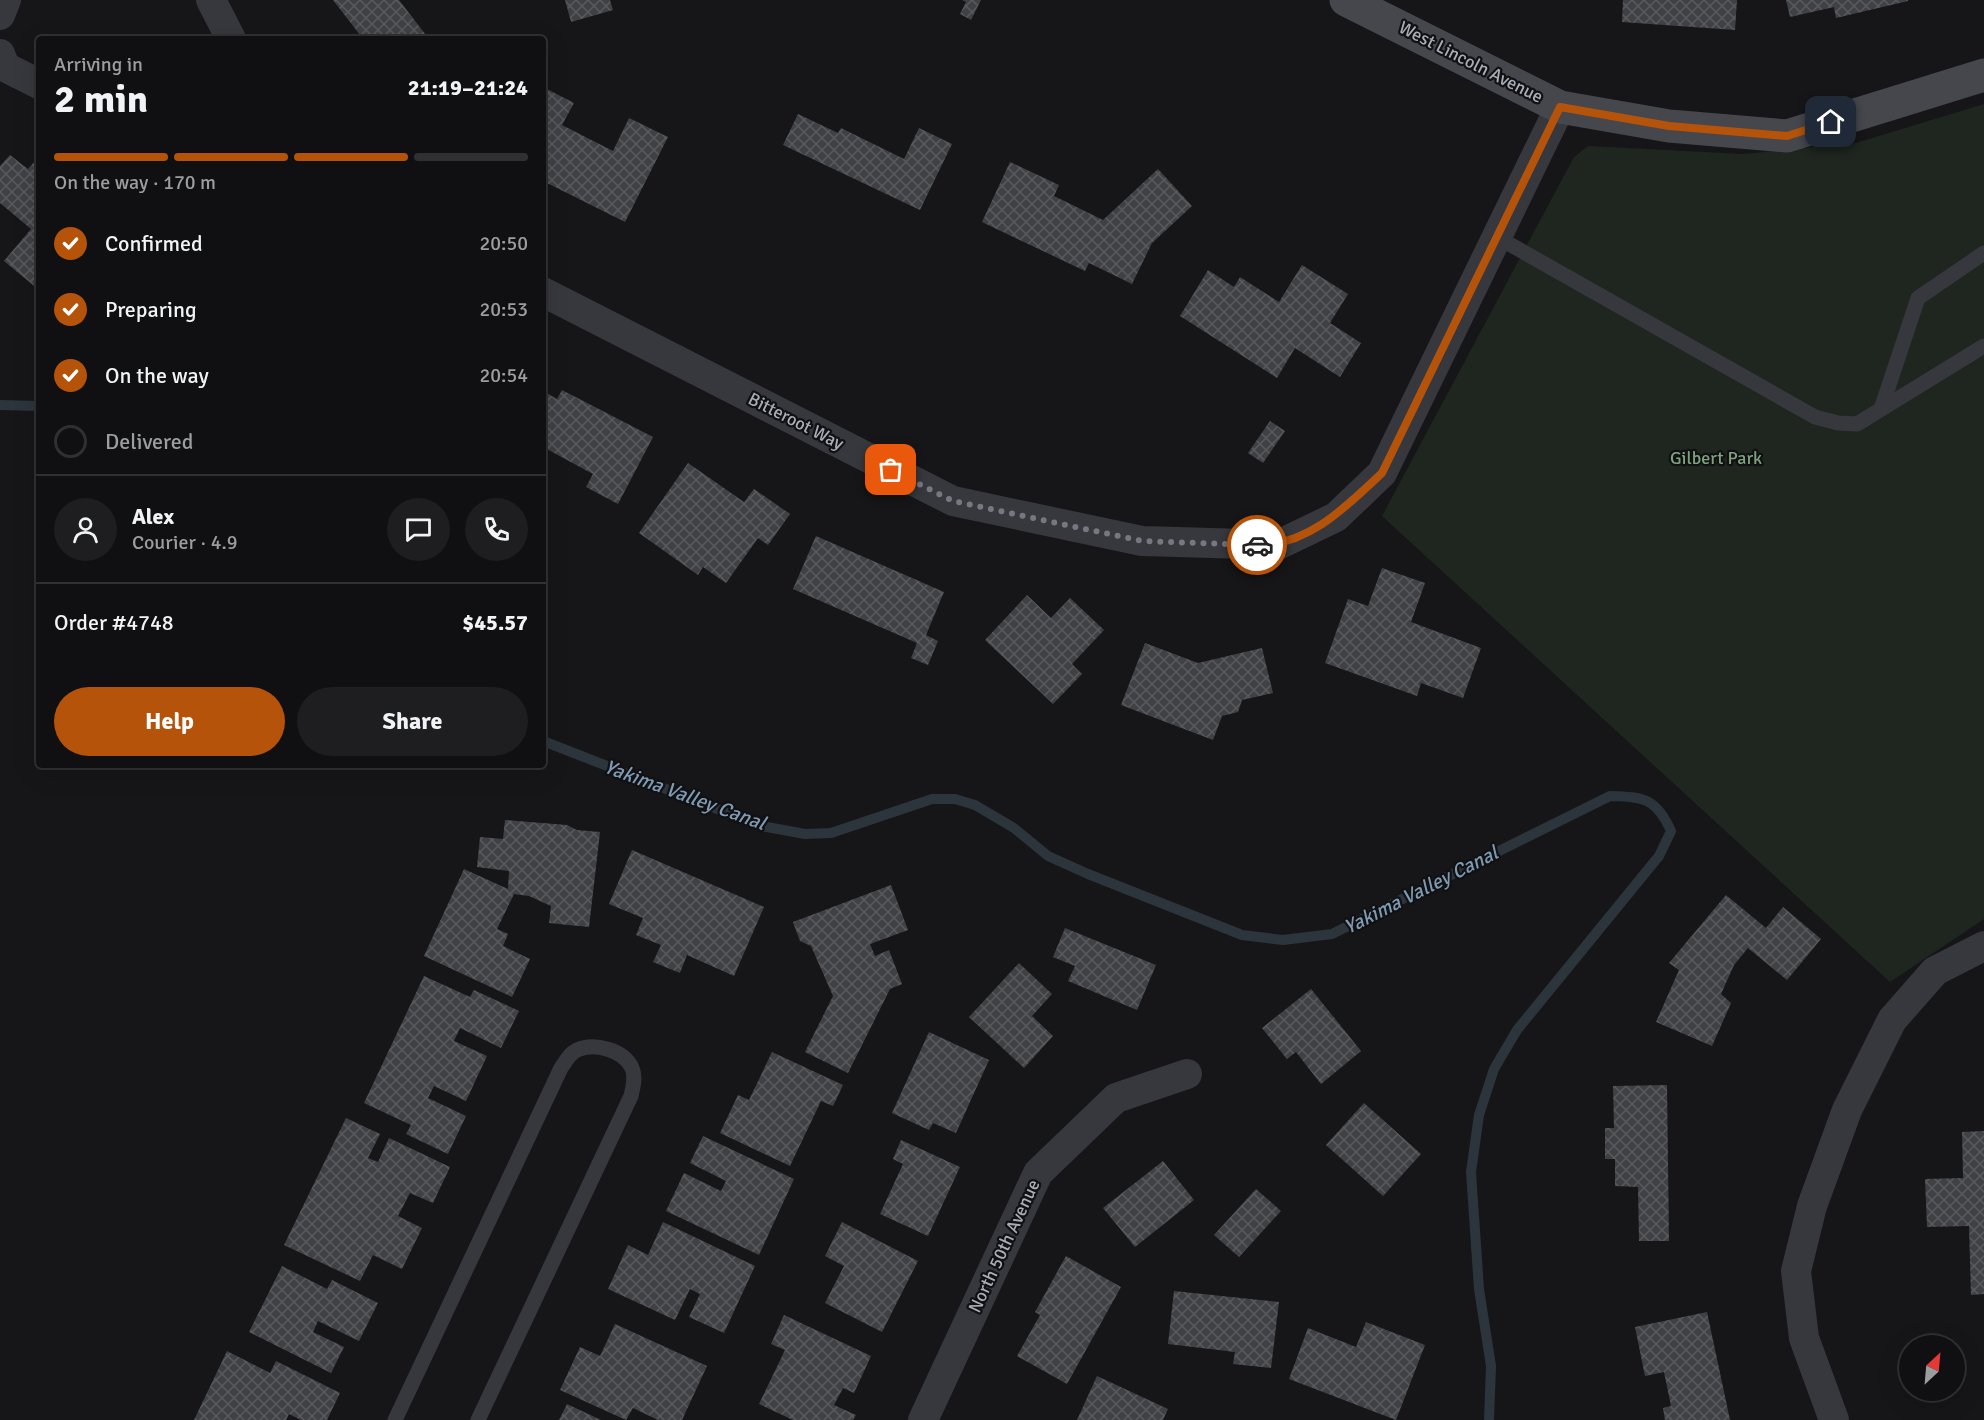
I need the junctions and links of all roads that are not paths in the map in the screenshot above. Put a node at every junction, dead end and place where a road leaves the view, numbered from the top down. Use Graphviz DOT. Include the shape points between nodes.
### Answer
graph roads {
  1 [pos="6,0"];
  2 [pos="211,0"];
  3 [pos="1346,0"];
  4 [pos="0,15"];
  5 [pos="229,36"];
  6 [pos="0,54"];
  7 [pos="1984,75"];
  8 [pos="36,82"];
  9 [pos="1560,107"];
  10 [pos="1497,237"];
  11 [pos="1984,253"];
  12 [pos="546,294"];
  13 [pos="1984,346"];
  14 [pos="1881,409"];
  15 [pos="1984,946"];
  16 [pos="1188,1074"];
  17 [pos="395,1420"];
  18 [pos="478,1420"];
  19 [pos="923,1420"];
  20 [pos="1834,1420"];
  1 -- 4 [label="street"];
  2 -- 5 [label="street"];
  3 -- 9 [label="street, West Lincoln Avenue"];
  6 -- 8 [label="street" via="5,67"];
  7 -- 9 [label="street, West Lincoln Avenue" via="1787,136 1669,126"];
  9 -- 10 [label="street, Bitteroot Way"];
  10 -- 12 [label="street, Bitteroot Way" via="1382,473 1336,517 1278,545 1142,541 953,501"];
  10 -- 14 [label="lane" via="1815,417 1857,424"];
  11 -- 14 [label="lane" via="1918,298"];
  13 -- 14 [label="lane"];
  15 -- 20 [label="street" via="1935,971 1892,1020 1847,1110 1812,1206 1796,1271 1804,1338"];
  16 -- 19 [label="street, North 50th Avenue" via="1116,1098 1038,1173"];
  17 -- 18 [label="lane" via="561,1068 578,1050 613,1050 632,1068 631,1096"];
}
